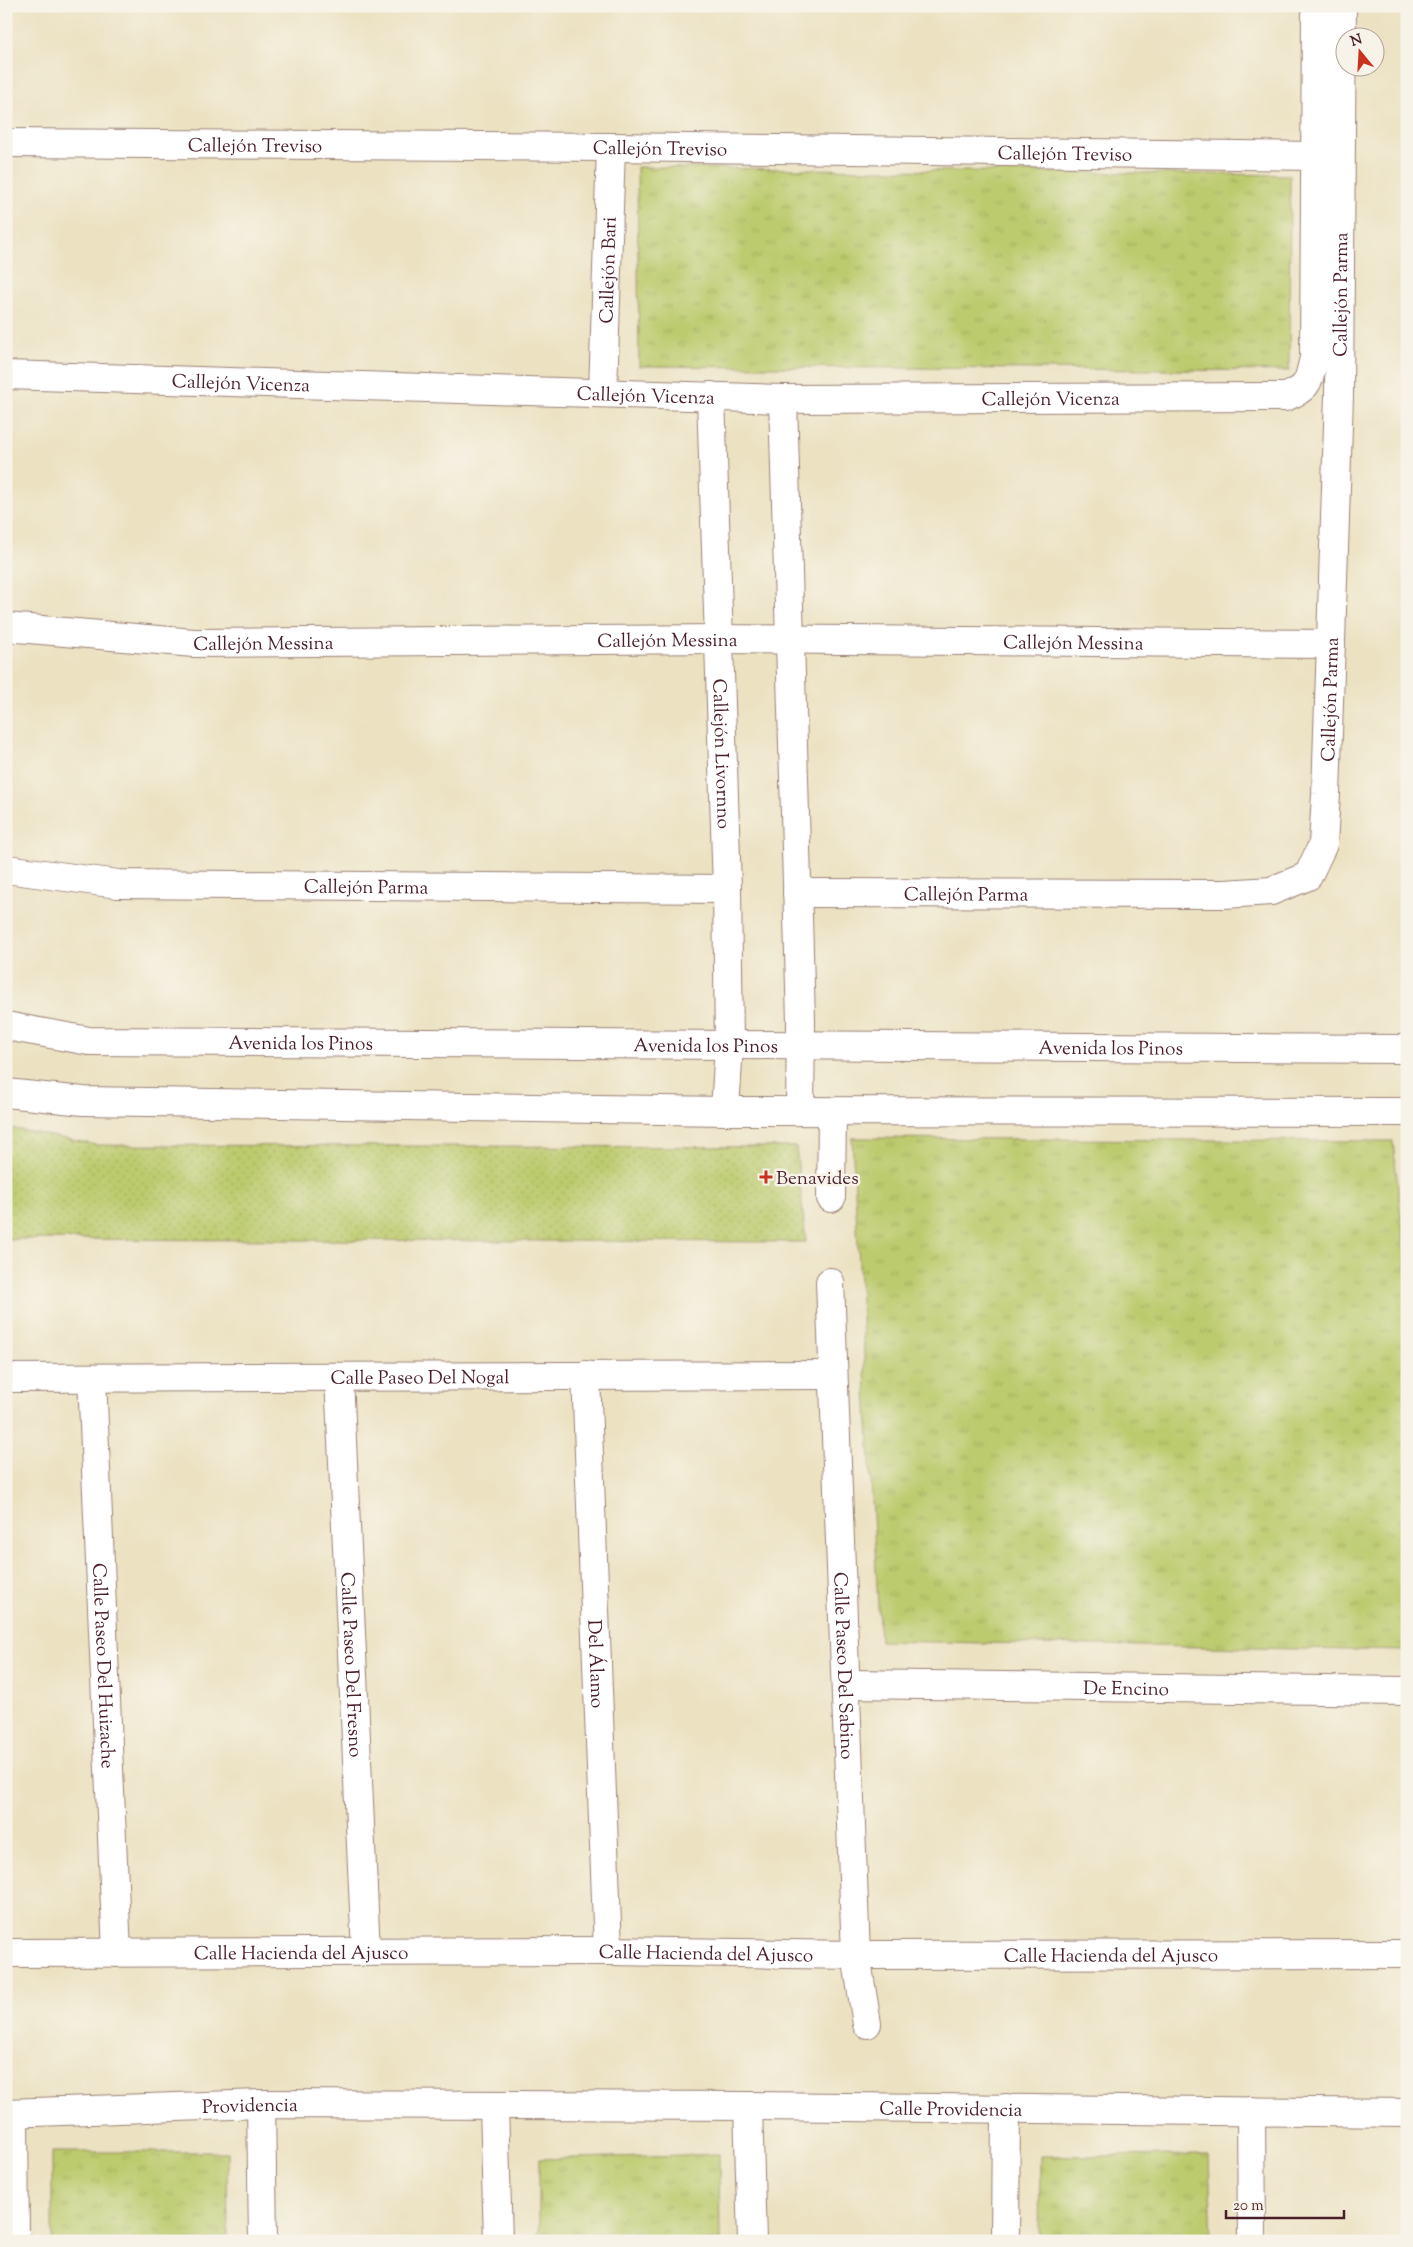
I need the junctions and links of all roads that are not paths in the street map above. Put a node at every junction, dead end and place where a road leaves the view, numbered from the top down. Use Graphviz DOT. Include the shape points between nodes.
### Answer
graph roads {
  1 [pos="1316,6"];
  2 [pos="1342,6"];
  3 [pos="6,143"];
  4 [pos="611,147"];
  5 [pos="1314,156"];
  6 [pos="6,375"];
  7 [pos="603,392"];
  8 [pos="711,396"];
  9 [pos="783,399"];
  10 [pos="6,627"];
  11 [pos="720,639"];
  12 [pos="790,640"];
  13 [pos="1331,644"];
  14 [pos="6,869"];
  15 [pos="727,888"];
  16 [pos="797,893"];
  17 [pos="6,1026"];
  18 [pos="729,1044"];
  19 [pos="801,1044"];
  20 [pos="1407,1049"];
  21 [pos="6,1093"];
  22 [pos="725,1111"];
  23 [pos="800,1111"];
  24 [pos="832,1112"];
  25 [pos="1407,1112"];
  26 [pos="831,1198"];
  27 [pos="830,1282"];
  28 [pos="586,1375"];
  29 [pos="833,1375"];
  30 [pos="339,1377"];
  31 [pos="6,1378"];
  32 [pos="92,1378"];
  33 [pos="846,1684"];
  34 [pos="1407,1691"];
  35 [pos="608,1951"];
  36 [pos="366,1952"];
  37 [pos="6,1953"];
  38 [pos="117,1953"];
  39 [pos="1407,1954"];
  40 [pos="856,1955"];
  41 [pos="867,2024"];
  42 [pos="261,2104"];
  43 [pos="494,2106"];
  44 [pos="748,2106"];
  45 [pos="1006,2108"];
  46 [pos="1251,2111"];
  47 [pos="10,2113"];
  48 [pos="1407,2113"];
  49 [pos="14,2241"];
  50 [pos="263,2241"];
  51 [pos="498,2241"];
  52 [pos="752,2241"];
  53 [pos="1005,2241"];
  54 [pos="1252,2241"];
  1 -- 5 [label="street"];
  2 -- 13 [label="street, Callejón Parma" via="1339,395"];
  3 -- 4 [label="street, Callejón Treviso"];
  4 -- 5 [label="street, Callejón Treviso"];
  4 -- 7 [label="street, Callejón Bari"];
  5 -- 9 [label="street, Callejón Vicenza" via="1314,358 1307,382 1300,392 1285,396"];
  6 -- 7 [label="street, Callejón Vicenza"];
  7 -- 8 [label="street, Callejón Vicenza"];
  8 -- 9 [label="street, Callejón Vicenza"];
  8 -- 11 [label="street, Callejón Livornno"];
  9 -- 12 [label="street"];
  10 -- 11 [label="street, Callejón Messina" via="194,643"];
  11 -- 12 [label="street, Callejón Messina"];
  11 -- 15 [label="street, Callejón Livornno"];
  12 -- 13 [label="street, Callejón Messina"];
  12 -- 16 [label="street"];
  13 -- 16 [label="street, Callejón Parma" via="1323,844 1308,876 1271,891 1224,894"];
  14 -- 15 [label="street, Callejón Parma" via="118,884"];
  15 -- 18 [label="street, Callejón Livornno"];
  16 -- 19 [label="street"];
  17 -- 18 [label="street, Avenida los Pinos" via="89,1041"];
  18 -- 19 [label="street, Avenida los Pinos"];
  18 -- 22 [label="street, Callejón Livornno"];
  19 -- 20 [label="street, Avenida los Pinos"];
  19 -- 23 [label="street"];
  21 -- 22 [label="street" via="83,1101"];
  22 -- 23 [label="street"];
  23 -- 24 [label="street"];
  24 -- 25 [label="street"];
  24 -- 26 [label="street"];
  27 -- 29 [label="street, Calle Paseo Del Sabino"];
  28 -- 29 [label="street, Calle Paseo Del Nogal"];
  28 -- 30 [label="street, Calle Paseo Del Nogal"];
  28 -- 35 [label="street, Del Álamo"];
  29 -- 33 [label="street, Calle Paseo Del Sabino"];
  30 -- 32 [label="street, Calle Paseo Del Nogal"];
  30 -- 36 [label="street, Calle Paseo Del Fresno"];
  31 -- 32 [label="street, Calle Paseo Del Nogal"];
  32 -- 38 [label="street, Calle Paseo Del Huizache"];
  33 -- 34 [label="street, De Encino"];
  33 -- 40 [label="street, Calle Paseo Del Sabino"];
  35 -- 36 [label="street, Calle Hacienda del Ajusco"];
  35 -- 40 [label="street, Calle Hacienda del Ajusco"];
  36 -- 38 [label="street, Calle Hacienda del Ajusco"];
  37 -- 38 [label="street, Calle Hacienda del Ajusco"];
  39 -- 40 [label="street, Calle Hacienda del Ajusco"];
  40 -- 41 [label="street, Calle Paseo Del Sabino"];
  42 -- 43 [label="street, Providencia"];
  42 -- 47 [label="street, Providencia"];
  42 -- 50 [label="street"];
  43 -- 44 [label="street, Calle Providencia"];
  43 -- 51 [label="street"];
  44 -- 45 [label="street, Calle Providencia"];
  44 -- 52 [label="street"];
  45 -- 46 [label="street, Calle Providencia"];
  45 -- 53 [label="street"];
  46 -- 48 [label="street, Calle Providencia"];
  46 -- 54 [label="street"];
  47 -- 49 [label="street"];
}
